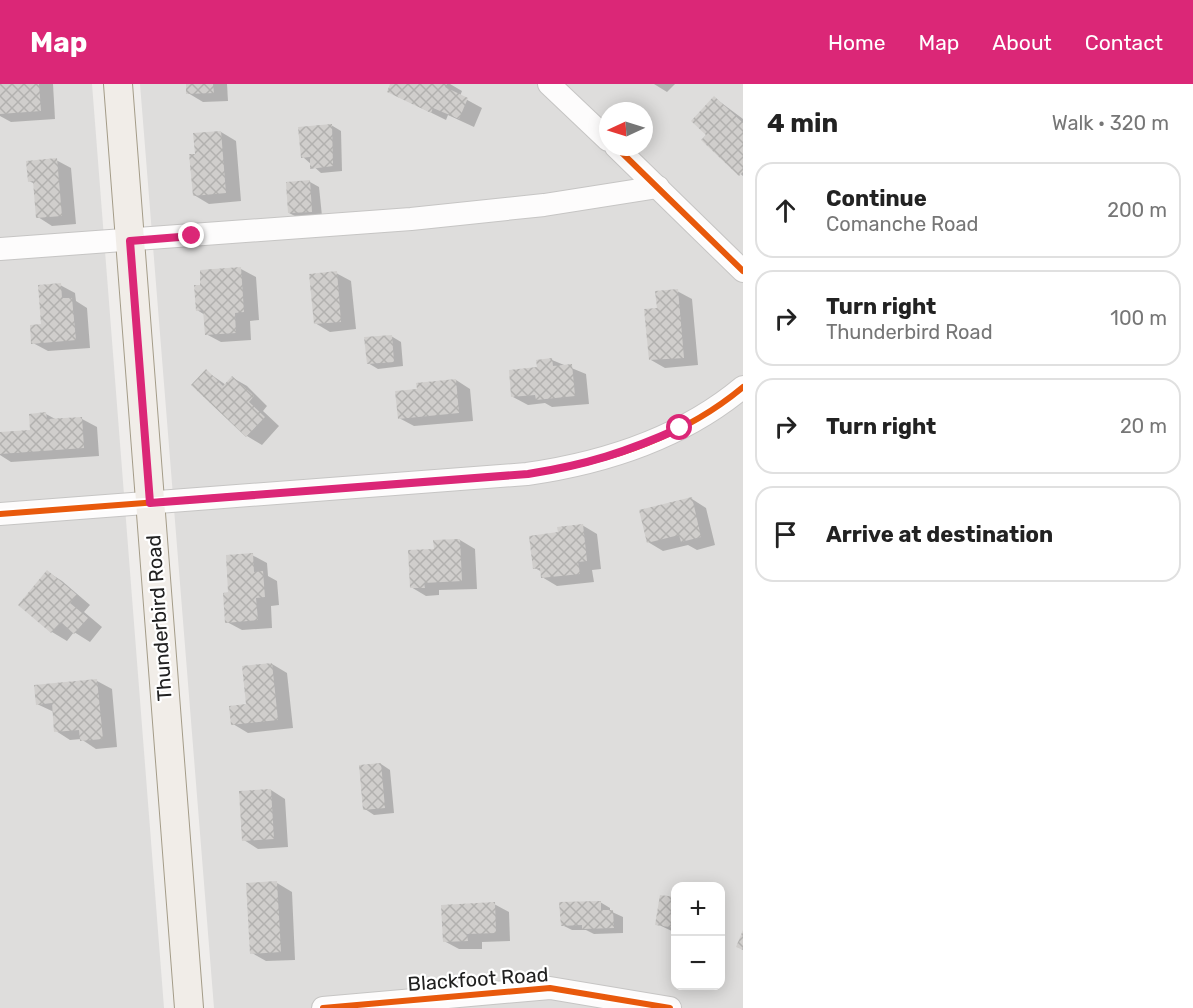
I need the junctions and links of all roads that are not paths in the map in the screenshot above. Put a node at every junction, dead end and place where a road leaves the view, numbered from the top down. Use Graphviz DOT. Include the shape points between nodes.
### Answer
graph roads {
  1 [pos="118,84"];
  2 [pos="549,84"];
  3 [pos="599,131"];
  4 [pos="625,156"];
  5 [pos="658,187"];
  6 [pos="130,241"];
  7 [pos="0,249"];
  8 [pos="743,272"];
  9 [pos="743,387"];
  10 [pos="150,503"];
  11 [pos="0,514"];
  12 [pos="189,1008"];
  13 [pos="323,1008"];
  14 [pos="670,1008"];
  1 -- 6 [label="main road, Thunderbird Road"];
  2 -- 3 [label="street"];
  4 -- 5 [label="street"];
  5 -- 6 [label="street" via="554,204"];
  5 -- 8 [label="street"];
  6 -- 7 [label="street"];
  6 -- 10 [label="main road, Thunderbird Road"];
  9 -- 10 [label="street" via="680,428 630,451 576,467"];
  10 -- 11 [label="street"];
  10 -- 12 [label="main road, Thunderbird Road"];
  13 -- 14 [label="street, Blackfoot Road" via="550,988"];
}
